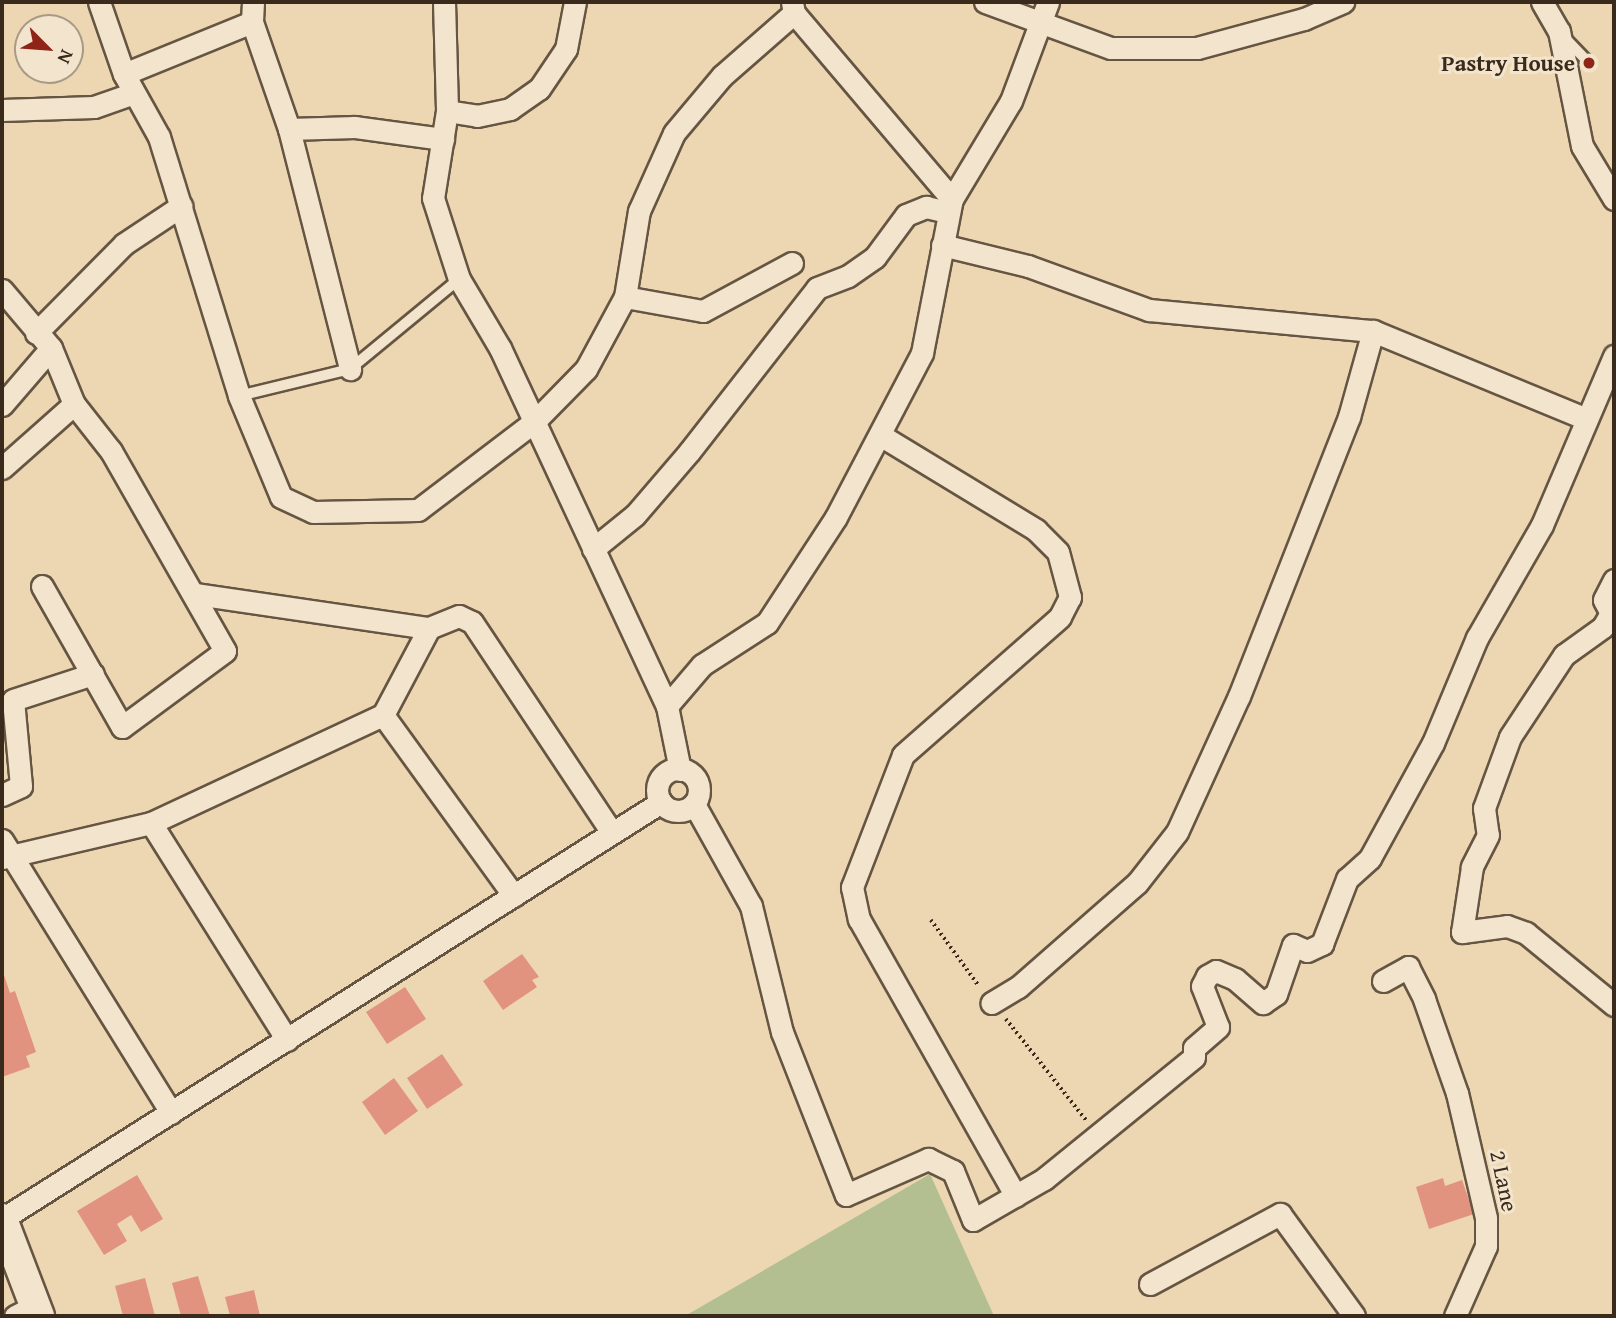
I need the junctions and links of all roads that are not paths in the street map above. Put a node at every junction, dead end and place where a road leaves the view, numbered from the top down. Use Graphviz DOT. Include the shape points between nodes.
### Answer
graph roads {
  1 [pos="99,2"];
  2 [pos="444,2"];
  3 [pos="575,2"];
  4 [pos="985,2"];
  5 [pos="1048,2"];
  6 [pos="1343,2"];
  7 [pos="1542,2"];
  8 [pos="793,7"];
  9 [pos="252,12"];
  10 [pos="1041,25"];
  11 [pos="1559,31"];
  12 [pos="1589,63"];
  13 [pos="129,83"];
  14 [pos="2,110"];
  15 [pos="447,111"];
  16 [pos="289,129"];
  17 [pos="443,139"];
  18 [pos="1614,199"];
  19 [pos="181,206"];
  20 [pos="950,206"];
  21 [pos="942,246"];
  22 [pos="792,263"];
  23 [pos="459,279"];
  24 [pos="2,290"];
  25 [pos="625,297"];
  26 [pos="1373,331"];
  27 [pos="43,341"];
  28 [pos="1614,356"];
  29 [pos="350,369"];
  30 [pos="239,396"];
  31 [pos="74,404"];
  32 [pos="2,405"];
  33 [pos="1587,419"];
  34 [pos="534,422"];
  35 [pos="880,435"];
  36 [pos="2,468"];
  37 [pos="593,549"];
  38 [pos="1614,580"];
  39 [pos="42,586"];
  40 [pos="195,594"];
  41 [pos="429,628"];
  42 [pos="1608,630"];
  43 [pos="93,674"];
  44 [pos="667,706"];
  45 [pos="383,715"];
  46 [pos="680,769"];
  47 [pos="2,795"];
  48 [pos="661,802"];
  49 [pos="694,804"];
  50 [pos="151,823"];
  51 [pos="612,833"];
  52 [pos="5,851"];
  53 [pos="514,897"];
  54 [pos="1384,981"];
  55 [pos="991,1003"];
  56 [pos="1614,1005"];
  57 [pos="288,1040"];
  58 [pos="172,1113"];
  59 [pos="1016,1196"];
  60 [pos="2,1219"];
  61 [pos="1150,1284"];
  62 [pos="30,1313"];
  63 [pos="1354,1316"];
  64 [pos="1455,1316"];
  1 -- 13 [label="street"];
  2 -- 15 [label="street"];
  3 -- 15 [label="street" via="566,50 539,89 510,109 477,116"];
  4 -- 10 [label="street"];
  5 -- 10 [label="street"];
  6 -- 10 [label="street" via="1304,19 1197,48 1111,48"];
  7 -- 11 [label="street"];
  8 -- 20 [label="street"];
  8 -- 25 [label="street" via="722,76 674,133 639,211"];
  9 -- 13 [label="street"];
  9 -- 16 [label="street"];
  10 -- 20 [label="street" via="1011,101"];
  11 -- 12 [label="lane"];
  11 -- 18 [label="street" via="1582,146"];
  13 -- 14 [label="street" via="94,107"];
  13 -- 19 [label="street" via="159,137"];
  15 -- 17 [label="street"];
  16 -- 17 [label="street" via="355,127"];
  16 -- 29 [label="street"];
  17 -- 23 [label="street" via="433,198"];
  19 -- 27 [label="street" via="124,244"];
  19 -- 30 [label="street"];
  20 -- 21 [label="street"];
  20 -- 37 [label="street" via="926,207 906,215 875,257 848,276 817,289 689,453 635,515"];
  21 -- 26 [label="street" via="1028,266 1149,310"];
  21 -- 35 [label="street" via="922,353"];
  22 -- 25 [label="street" via="703,311"];
  23 -- 29 [label="lane"];
  23 -- 34 [label="street" via="500,348"];
  24 -- 27 [label="street"];
  25 -- 34 [label="street" via="586,369"];
  26 -- 33 [label="street"];
  26 -- 55 [label="street" via="1349,417 1239,696 1177,832 1137,883 1018,987"];
  27 -- 31 [label="street"];
  27 -- 32 [label="street"];
  28 -- 33 [label="street"];
  29 -- 30 [label="lane"];
  30 -- 34 [label="street" via="281,497 313,512 418,510"];
  31 -- 36 [label="street"];
  31 -- 40 [label="street" via="111,451"];
  33 -- 59 [label="street" via="1542,525 1477,638 1433,743 1370,858 1348,879 1322,944 1307,951 1293,945 1276,994 1263,1003 1236,979 1216,971 1207,976 1202,986 1218,1027 1194,1048 1194,1057 1044,1179"];
  34 -- 37 [label="street"];
  35 -- 44 [label="street" via="836,517 767,623 702,665"];
  35 -- 59 [label="street" via="1036,530 1058,552 1070,597 1060,617 903,755 852,887 859,919"];
  37 -- 44 [label="street"];
  38 -- 42 [label="street" via="1604,600 1611,613"];
  39 -- 43 [label="street"];
  40 -- 41 [label="street"];
  40 -- 43 [label="street" via="225,651 122,727"];
  41 -- 45 [label="street"];
  41 -- 51 [label="street" via="458,616 472,622"];
  42 -- 56 [label="street" via="1564,655 1510,737 1484,808 1488,835 1472,867 1462,932 1507,926 1526,933"];
  43 -- 47 [label="street" via="13,700 21,786"];
  44 -- 46 [label="street"];
  45 -- 50 [label="street"];
  45 -- 53 [label="street"];
  46 -- 48 [label="street" via="660,780"];
  46 -- 49 [label="street" via="695,778"];
  48 -- 49 [label="street" via="673,811"];
  48 -- 51 [label="street"];
  49 -- 59 [label="street" via="751,906 782,1032 846,1195 928,1159 953,1171 973,1220"];
  50 -- 52 [label="street"];
  50 -- 57 [label="street"];
  51 -- 53 [label="street"];
  52 -- 58 [label="street"];
  53 -- 57 [label="street"];
  54 -- 64 [label="street, 2 Lane" via="1408,967 1457,1093 1486,1228 1486,1246"];
  57 -- 58 [label="street"];
  58 -- 60 [label="street"];
  60 -- 62 [label="main road"];
  61 -- 63 [label="street" via="1280,1214"];
}
